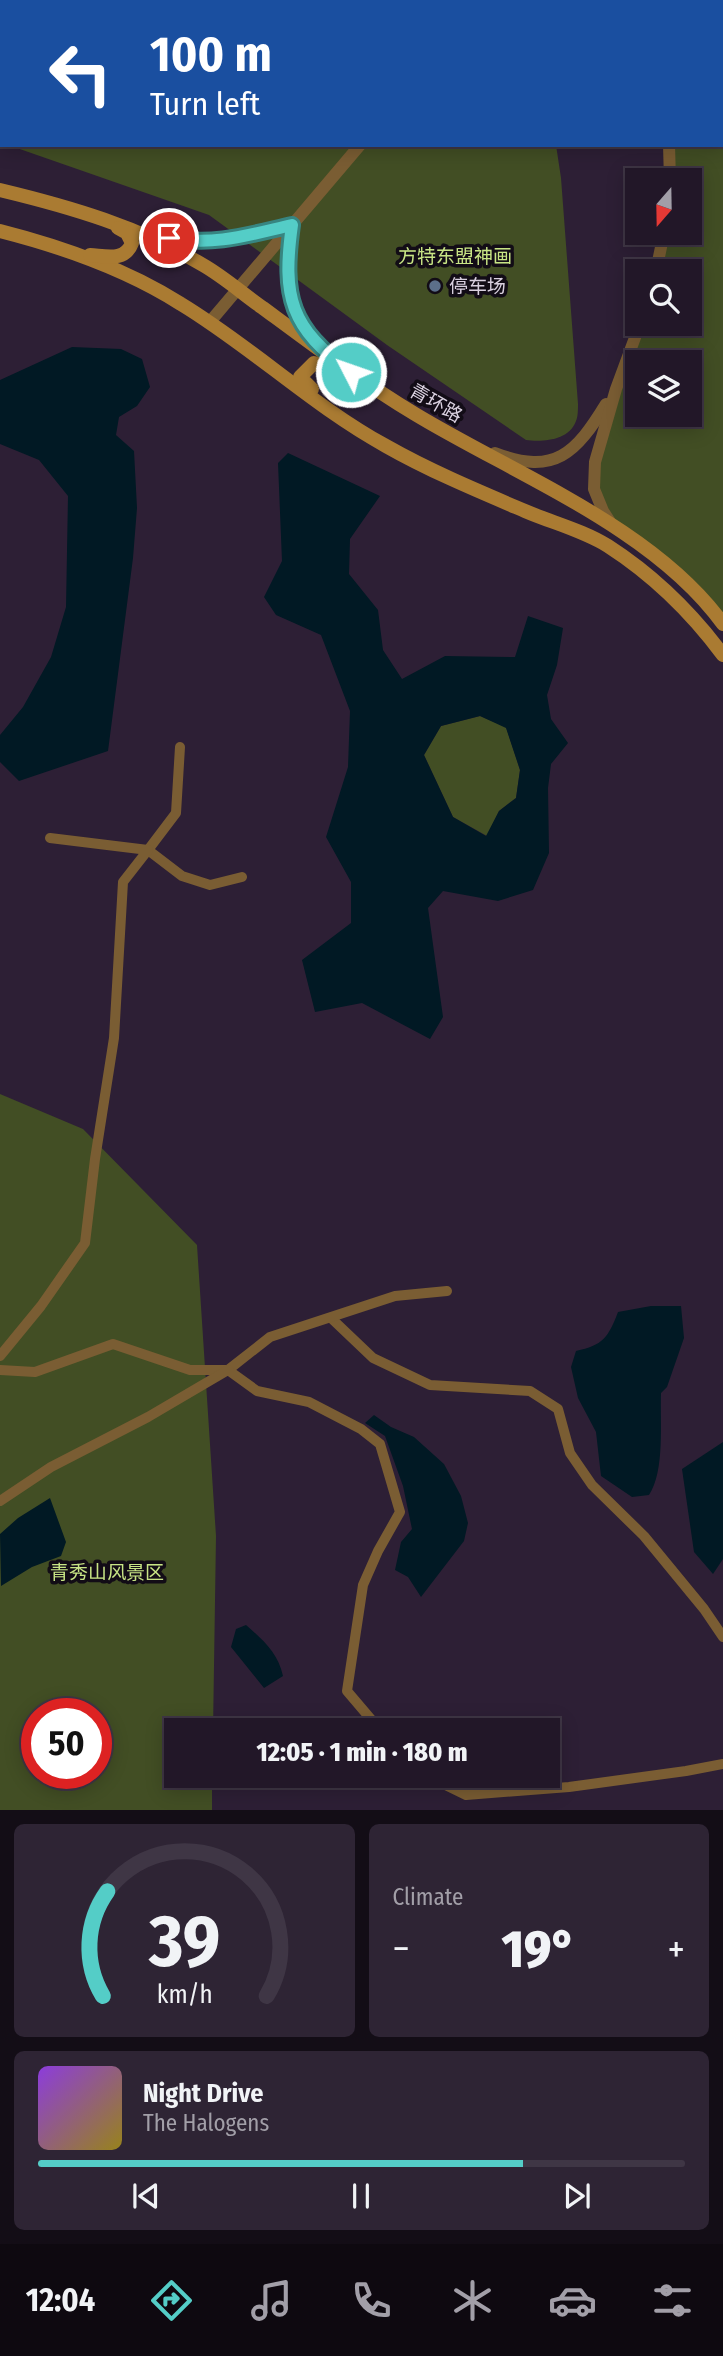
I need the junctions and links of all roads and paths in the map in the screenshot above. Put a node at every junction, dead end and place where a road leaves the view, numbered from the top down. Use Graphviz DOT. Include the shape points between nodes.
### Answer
graph roads {
  1 [pos="358,147"];
  2 [pos="669,147"];
  3 [pos="670,168"];
  4 [pos="0,190"];
  5 [pos="90,213"];
  6 [pos="292,225"];
  7 [pos="0,231"];
  8 [pos="143,234"];
  9 [pos="78,254"];
  10 [pos="237,290"];
  11 [pos="209,323"];
  12 [pos="636,336"];
  13 [pos="333,359"];
  14 [pos="369,386"];
  15 [pos="616,388"];
  16 [pos="342,420"];
  17 [pos="453,436"];
  18 [pos="615,528"];
  19 [pos="723,624"];
  20 [pos="723,655"];
  21 [pos="180,747"];
  22 [pos="50,838"];
  23 [pos="148,850"];
  24 [pos="242,877"];
  25 [pos="447,1291"];
  26 [pos="331,1318"];
  27 [pos="0,1356"];
  28 [pos="0,1370"];
  29 [pos="228,1370"];
  30 [pos="0,1501"];
  31 [pos="723,1637"];
  32 [pos="370,1718"];
  33 [pos="723,1764"];
  34 [pos="452,1788"];
  35 [pos="556,1788"];
  36 [pos="560,1788"];
  1 -- 6 [label="street"];
  2 -- 3 [label="street"];
  4 -- 5 [label="main road, 青环路"];
  5 -- 8 [label="main road, 青环路"];
  5 -- 9 [label="main road" via="127,233 132,243 120,257"];
  6 -- 8 [label="street" via="216,242"];
  6 -- 10 [label="street"];
  6 -- 13 [label="street" via="290,299 306,329"];
  7 -- 9 [label="main road"];
  8 -- 10 [label="main road, 青环路" via="204,265"];
  9 -- 11 [label="main road" via="128,275"];
  10 -- 11 [label="street"];
  10 -- 13 [label="main road, 青环路"];
  11 -- 16 [label="main road"];
  12 -- 15 [label="street"];
  13 -- 14 [label="main road, 青环路"];
  14 -- 16 [label="main road" via="314,363 300,377"];
  14 -- 17 [label="main road, 青环路"];
  15 -- 17 [label="street" via="588,434 562,456 547,461 515,460"];
  15 -- 18 [label="street" via="593,477 603,511"];
  16 -- 20 [label="main road" via="430,469 606,545 672,596"];
  17 -- 18 [label="main road, 青环路"];
  18 -- 19 [label="main road, 青环路" via="686,583"];
  21 -- 23 [label="street" via="176,813"];
  22 -- 23 [label="street"];
  23 -- 24 [label="street" via="182,876 210,885"];
  23 -- 27 [label="street" via="123,882 114,1038 85,1243"];
  25 -- 26 [label="street" via="395,1296"];
  26 -- 29 [label="street" via="270,1337"];
  26 -- 31 [label="street" via="373,1358 430,1385 530,1391 558,1409 570,1453 592,1485 644,1536"];
  28 -- 29 [label="street" via="35,1372 113,1343 190,1370"];
  29 -- 30 [label="street" via="51,1467"];
  29 -- 32 [label="street" via="257,1391 309,1402 380,1444 400,1512 363,1585 347,1690"];
  33 -- 36 [label="street"];
  34 -- 35 [label="street" via="466,1795"];
}
